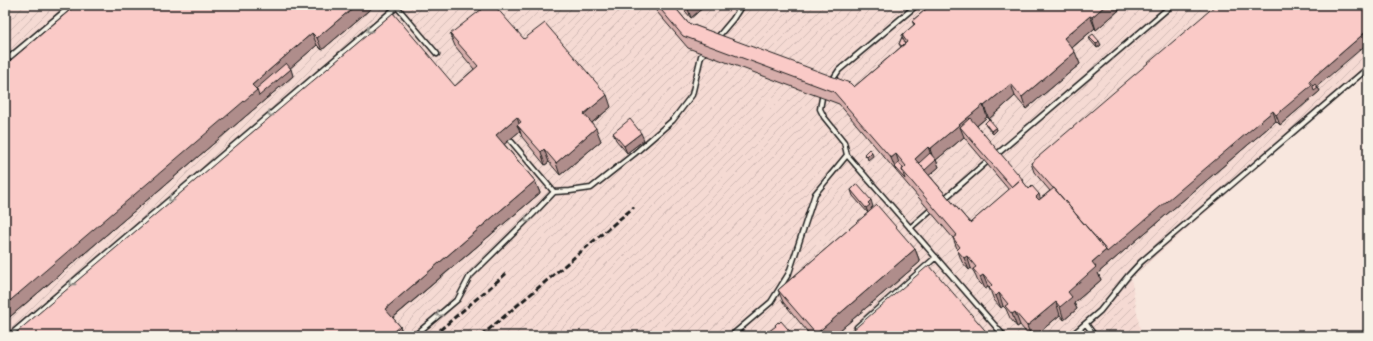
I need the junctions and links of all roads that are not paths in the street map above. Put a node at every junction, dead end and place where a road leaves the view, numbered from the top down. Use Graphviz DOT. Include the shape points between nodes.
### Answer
graph roads {
  1 [pos="72,5"];
  2 [pos="742,5"];
  3 [pos="917,5"];
  4 [pos="1172,5"];
  5 [pos="398,6"];
  6 [pos="715,40"];
  7 [pos="710,46"];
  8 [pos="437,54"];
  9 [pos="5,61"];
  10 [pos="1368,68"];
  11 [pos="830,86"];
  12 [pos="822,98"];
  13 [pos="510,140"];
  14 [pos="847,155"];
  15 [pos="554,192"];
  16 [pos="942,200"];
  17 [pos="937,204"];
  18 [pos="910,228"];
  19 [pos="936,257"];
  20 [pos="1086,324"];
  21 [pos="853,331"];
  22 [pos="9,336"];
  23 [pos="414,336"];
  24 [pos="731,336"];
  25 [pos="1004,336"];
  26 [pos="1071,336"];
  27 [pos="1095,336"];
  1 -- 9 [label="lane"];
  2 -- 6 [label="lane"];
  3 -- 11 [label="lane" via="839,70"];
  4 -- 16 [label="lane"];
  5 -- 8 [label="lane"];
  5 -- 22 [label="lane, one-way"];
  7 -- 15 [label="lane" via="701,56 692,95 673,120 591,188"];
  10 -- 20 [label="lane" via="1141,262"];
  12 -- 14 [label="lane" via="820,109 844,142"];
  13 -- 15 [label="lane"];
  14 -- 18 [label="lane"];
  14 -- 24 [label="lane" via="815,194 789,273 771,302"];
  15 -- 23 [label="lane, one-way" via="470,276 458,299"];
  17 -- 18 [label="lane"];
  18 -- 19 [label="lane"];
  19 -- 21 [label="lane"];
  19 -- 25 [label="lane"];
  20 -- 26 [label="lane"];
  20 -- 27 [label="lane"];
}
